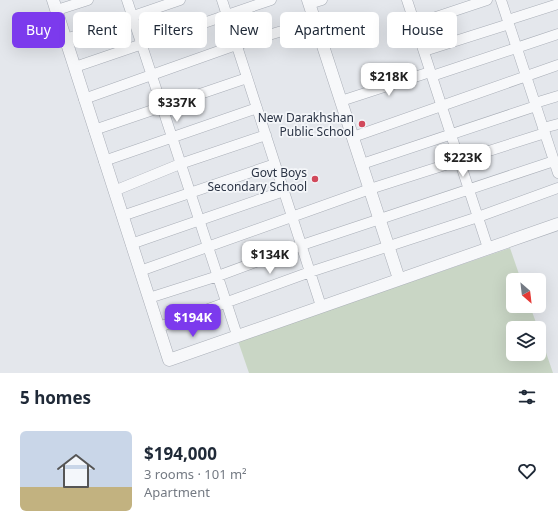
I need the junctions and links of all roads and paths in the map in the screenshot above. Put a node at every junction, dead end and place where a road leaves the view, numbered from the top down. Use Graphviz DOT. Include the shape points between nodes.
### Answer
graph roads {
  1 [pos="88,0"];
  2 [pos="127,0"];
  3 [pos="180,0"];
  4 [pos="222,0"];
  5 [pos="272,0"];
  6 [pos="322,0"];
  7 [pos="407,0"];
  8 [pos="487,0"];
  9 [pos="501,0"];
  10 [pos="309,2"];
  11 [pos="558,4"];
  12 [pos="55,5"];
  13 [pos="226,12"];
  14 [pos="238,12"];
  15 [pos="312,12"];
  16 [pos="411,12"];
  17 [pos="451,12"];
  18 [pos="132,16"];
  19 [pos="508,22"];
  20 [pos="558,34"];
  21 [pos="139,38"];
  22 [pos="66,39"];
  23 [pos="139,45"];
  24 [pos="142,48"];
  25 [pos="225,48"];
  26 [pos="237,48"];
  27 [pos="324,48"];
  28 [pos="423,48"];
  29 [pos="517,49"];
  30 [pos="424,51"];
  31 [pos="558,65"];
  32 [pos="75,67"];
  33 [pos="431,74"];
  34 [pos="151,75"];
  35 [pos="526,76"];
  36 [pos="247,78"];
  37 [pos="558,96"];
  38 [pos="84,98"];
  39 [pos="341,101"];
  40 [pos="536,105"];
  41 [pos="442,107"];
  42 [pos="162,108"];
  43 [pos="257,108"];
  44 [pos="558,124"];
  45 [pos="94,130"];
  46 [pos="544,131"];
  47 [pos="266,135"];
  48 [pos="451,135"];
  49 [pos="171,137"];
  50 [pos="353,137"];
  51 [pos="555,158"];
  52 [pos="104,161"];
  53 [pos="460,161"];
  54 [pos="180,164"];
  55 [pos="275,164"];
  56 [pos="362,164"];
  57 [pos="558,174"];
  58 [pos="469,188"];
  59 [pos="558,188"];
  60 [pos="370,189"];
  61 [pos="114,191"];
  62 [pos="284,191"];
  63 [pos="190,192"];
  64 [pos="122,216"];
  65 [pos="478,217"];
  66 [pos="293,218"];
  67 [pos="380,219"];
  68 [pos="199,220"];
  69 [pos="558,224"];
  70 [pos="131,244"];
  71 [pos="302,245"];
  72 [pos="208,247"];
  73 [pos="389,247"];
  74 [pos="488,248"];
  75 [pos="140,271"];
  76 [pos="310,272"];
  77 [pos="218,276"];
  78 [pos="399,279"];
  79 [pos="149,298"];
  80 [pos="227,303"];
  81 [pos="321,306"];
  82 [pos="159,328"];
  83 [pos="237,335"];
  1 -- 12 [label="street"];
  2 -- 18 [label="street"];
  3 -- 18 [label="street"];
  4 -- 13 [label="street"];
  5 -- 14 [label="street"];
  6 -- 10 [label="street"];
  7 -- 16 [label="street"];
  8 -- 17 [label="street"];
  9 -- 19 [label="street"];
  10 -- 15 [label="street"];
  11 -- 19 [label="street"];
  12 -- 22 [label="street"];
  18 -- 21 [label="street"];
  18 -- 22 [label="street"];
  19 -- 29 [label="street"];
  19 -- 30 [label="street"];
  20 -- 29 [label="street"];
  22 -- 32 [label="street"];
  23 -- 32 [label="street"];
  24 -- 34 [label="street"];
  25 -- 34 [label="street"];
  26 -- 36 [label="street"];
  27 -- 39 [label="street"];
  28 -- 30 [label="street"];
  29 -- 33 [label="street"];
  29 -- 35 [label="street"];
  30 -- 33 [label="street"];
  31 -- 35 [label="street"];
  32 -- 38 [label="street"];
  33 -- 39 [label="street"];
  33 -- 41 [label="street"];
  34 -- 38 [label="street"];
  34 -- 42 [label="street"];
  35 -- 40 [label="street"];
  35 -- 41 [label="street"];
  36 -- 42 [label="street"];
  36 -- 43 [label="street"];
  37 -- 40 [label="street"];
  38 -- 45 [label="street"];
  39 -- 50 [label="street"];
  40 -- 46 [label="street"];
  40 -- 48 [label="street"];
  41 -- 48 [label="street"];
  41 -- 50 [label="street"];
  42 -- 45 [label="street"];
  42 -- 49 [label="street"];
  43 -- 47 [label="street"];
  43 -- 49 [label="street"];
  44 -- 46 [label="street"];
  45 -- 52 [label="street"];
  46 -- 51 [label="street"];
  46 -- 53 [label="street"];
  47 -- 54 [label="street"];
  47 -- 55 [label="street"];
  48 -- 53 [label="street"];
  48 -- 56 [label="street"];
  49 -- 52 [label="street"];
  49 -- 54 [label="street"];
  50 -- 56 [label="street"];
  51 -- 57 [label="street"];
  51 -- 58 [label="street"];
  52 -- 61 [label="street"];
  53 -- 58 [label="street"];
  53 -- 60 [label="street"];
  54 -- 61 [label="street"];
  54 -- 63 [label="street"];
  55 -- 62 [label="street"];
  55 -- 63 [label="street"];
  56 -- 60 [label="street"];
  58 -- 65 [label="street"];
  58 -- 67 [label="street"];
  59 -- 65 [label="street"];
  60 -- 66 [label="street"];
  60 -- 67 [label="street"];
  61 -- 64 [label="street"];
  62 -- 66 [label="street"];
  62 -- 68 [label="street"];
  63 -- 64 [label="street"];
  63 -- 68 [label="street"];
  64 -- 70 [label="street"];
  65 -- 73 [label="street"];
  65 -- 74 [label="street"];
  66 -- 71 [label="street"];
  66 -- 72 [label="street"];
  67 -- 71 [label="street"];
  67 -- 73 [label="street"];
  68 -- 70 [label="street"];
  68 -- 72 [label="street"];
  69 -- 74 [label="street"];
  70 -- 75 [label="street"];
  71 -- 76 [label="street"];
  71 -- 77 [label="street"];
  72 -- 75 [label="street"];
  72 -- 77 [label="street"];
  73 -- 76 [label="street"];
  73 -- 78 [label="street"];
  74 -- 78 [label="street"];
  75 -- 79 [label="street"];
  76 -- 80 [label="street"];
  76 -- 81 [label="street"];
  77 -- 79 [label="street"];
  77 -- 80 [label="street"];
  78 -- 81 [label="street"];
  79 -- 82 [label="street"];
  80 -- 82 [label="street"];
  80 -- 83 [label="street"];
  81 -- 83 [label="street"];
  82 -- 83 [label="street" via="169,360"];
}
